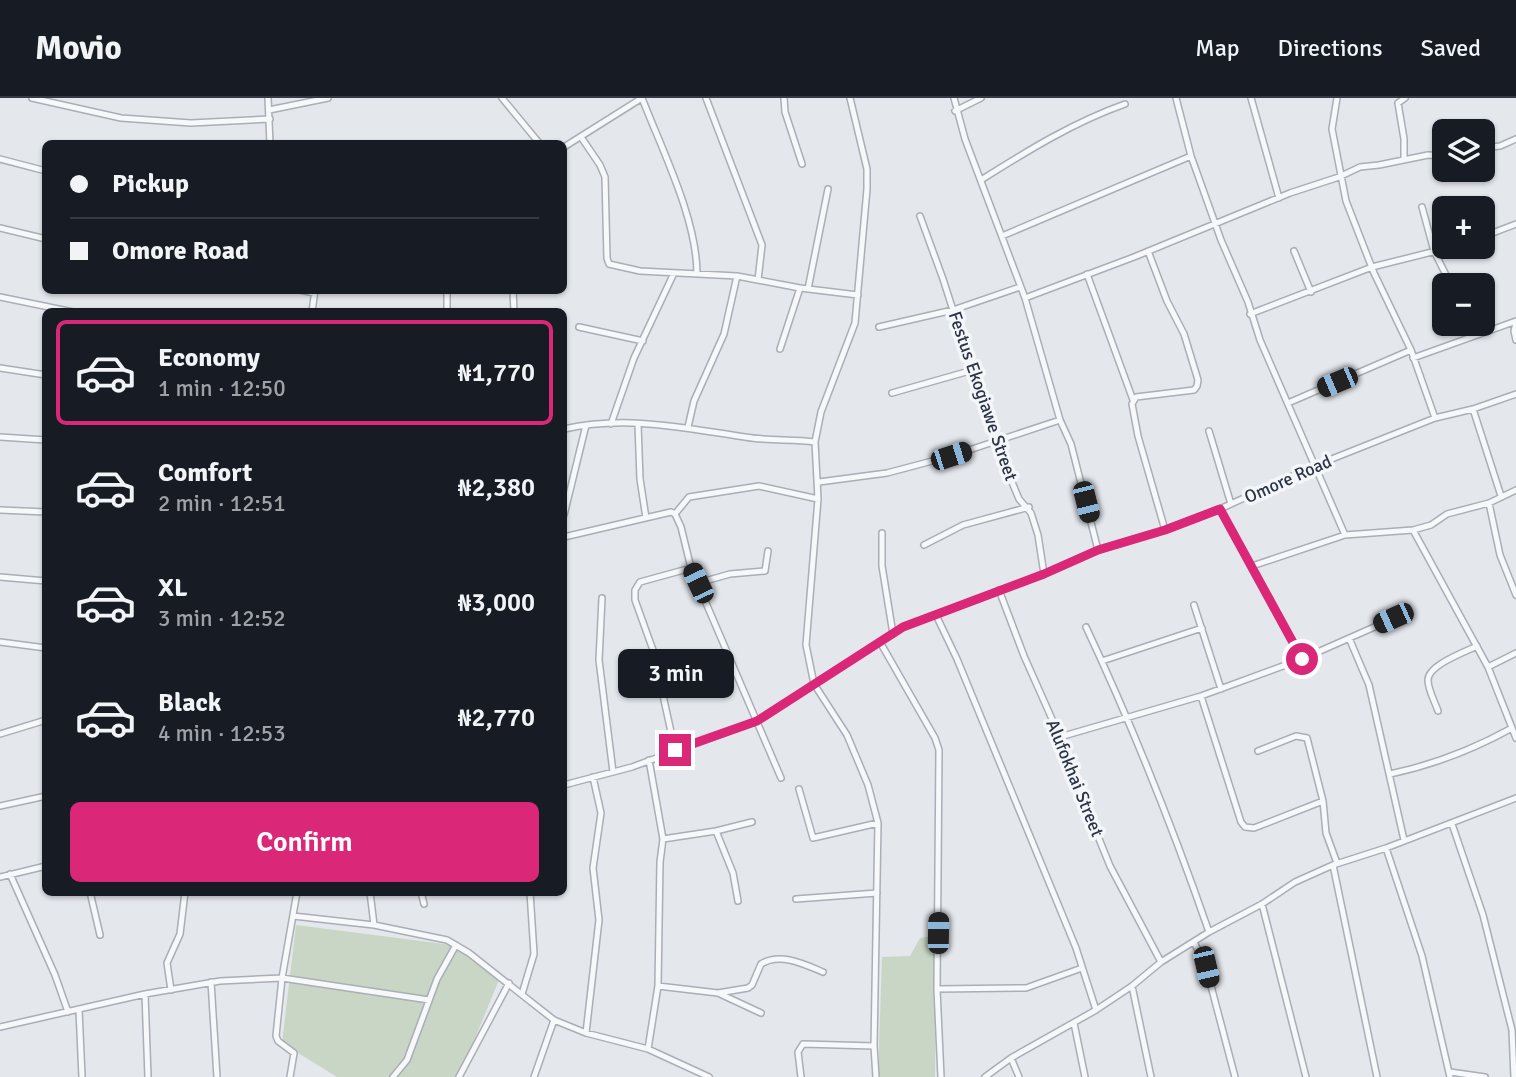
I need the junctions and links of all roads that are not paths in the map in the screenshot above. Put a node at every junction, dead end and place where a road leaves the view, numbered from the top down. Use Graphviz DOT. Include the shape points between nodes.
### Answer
graph roads {
  1 [pos="32,98"];
  2 [pos="268,98"];
  3 [pos="328,98"];
  4 [pos="502,98"];
  5 [pos="642,98"];
  6 [pos="706,98"];
  7 [pos="784,98"];
  8 [pos="850,98"];
  9 [pos="954,98"];
  10 [pos="981,98"];
  11 [pos="1176,98"];
  12 [pos="1251,98"];
  13 [pos="1337,98"];
  14 [pos="1405,98"];
  15 [pos="1125,104"];
  16 [pos="269,110"];
  17 [pos="956,111"];
  18 [pos="270,118"];
  19 [pos="581,137"];
  20 [pos="1516,139"];
  21 [pos="270,140"];
  22 [pos="537,140"];
  23 [pos="567,145"];
  24 [pos="1495,147"];
  25 [pos="1432,155"];
  26 [pos="1191,156"];
  27 [pos="0,159"];
  28 [pos="1404,160"];
  29 [pos="802,164"];
  30 [pos="42,170"];
  31 [pos="1339,177"];
  32 [pos="981,180"];
  33 [pos="828,189"];
  34 [pos="1279,198"];
  35 [pos="1422,207"];
  36 [pos="919,216"];
  37 [pos="1215,222"];
  38 [pos="1516,224"];
  39 [pos="0,228"];
  40 [pos="1495,232"];
  41 [pos="1002,236"];
  42 [pos="42,238"];
  43 [pos="1432,244"];
  44 [pos="1148,251"];
  45 [pos="1294,251"];
  46 [pos="1432,252"];
  47 [pos="1372,267"];
  48 [pos="674,273"];
  49 [pos="697,274"];
  50 [pos="1087,274"];
  51 [pos="737,276"];
  52 [pos="758,280"];
  53 [pos="1020,287"];
  54 [pos="800,288"];
  55 [pos="808,289"];
  56 [pos="1311,292"];
  57 [pos="858,295"];
  58 [pos="0,297"];
  59 [pos="1025,298"];
  60 [pos="53,308"];
  61 [pos="953,310"];
  62 [pos="1250,314"];
  63 [pos="1516,322"];
  64 [pos="579,327"];
  65 [pos="879,327"];
  66 [pos="1495,328"];
  67 [pos="1470,336"];
  68 [pos="1516,340"];
  69 [pos="642,341"];
  70 [pos="780,349"];
  71 [pos="1411,350"];
  72 [pos="1413,358"];
  73 [pos="0,368"];
  74 [pos="973,370"];
  75 [pos="42,374"];
  76 [pos="892,393"];
  77 [pos="1516,394"];
  78 [pos="1133,400"];
  79 [pos="1288,403"];
  80 [pos="1473,409"];
  81 [pos="1435,418"];
  82 [pos="1060,420"];
  83 [pos="611,424"];
  84 [pos="638,424"];
  85 [pos="586,425"];
  86 [pos="688,427"];
  87 [pos="567,428"];
  88 [pos="1209,431"];
  89 [pos="0,437"];
  90 [pos="42,440"];
  91 [pos="995,441"];
  92 [pos="815,442"];
  93 [pos="1314,466"];
  94 [pos="819,482"];
  95 [pos="1516,490"];
  96 [pos="1501,496"];
  97 [pos="818,499"];
  98 [pos="567,503"];
  99 [pos="1489,503"];
  100 [pos="1231,504"];
  101 [pos="1028,508"];
  102 [pos="1220,509"];
  103 [pos="0,510"];
  104 [pos="42,512"];
  105 [pos="675,514"];
  106 [pos="646,518"];
  107 [pos="1165,530"];
  108 [pos="1413,530"];
  109 [pos="882,533"];
  110 [pos="1345,535"];
  111 [pos="567,536"];
  112 [pos="923,545"];
  113 [pos="1098,550"];
  114 [pos="768,551"];
  115 [pos="1252,566"];
  116 [pos="691,568"];
  117 [pos="1044,574"];
  118 [pos="0,577"];
  119 [pos="42,581"];
  120 [pos="698,583"];
  121 [pos="999,590"];
  122 [pos="1516,595"];
  123 [pos="601,598"];
  124 [pos="1194,605"];
  125 [pos="1406,613"];
  126 [pos="936,615"];
  127 [pos="1086,628"];
  128 [pos="1202,628"];
  129 [pos="893,634"];
  130 [pos="1349,638"];
  131 [pos="0,642"];
  132 [pos="880,642"];
  133 [pos="1477,646"];
  134 [pos="42,647"];
  135 [pos="1516,653"];
  136 [pos="1302,659"];
  137 [pos="1102,661"];
  138 [pos="1488,667"];
  139 [pos="814,684"];
  140 [pos="1222,689"];
  141 [pos="1201,696"];
  142 [pos="1516,710"];
  143 [pos="1438,712"];
  144 [pos="1506,713"];
  145 [pos="1129,719"];
  146 [pos="42,721"];
  147 [pos="757,721"];
  148 [pos="1512,728"];
  149 [pos="0,734"];
  150 [pos="1060,737"];
  151 [pos="1516,738"];
  152 [pos="675,750"];
  153 [pos="1258,751"];
  154 [pos="649,760"];
  155 [pos="613,772"];
  156 [pos="1390,774"];
  157 [pos="593,777"];
  158 [pos="780,778"];
  159 [pos="567,784"];
  160 [pos="799,789"];
  161 [pos="42,797"];
  162 [pos="1323,801"];
  163 [pos="1515,801"];
  164 [pos="0,806"];
  165 [pos="752,822"];
  166 [pos="878,822"];
  167 [pos="1452,824"];
  168 [pos="716,831"];
  169 [pos="663,839"];
  170 [pos="1404,840"];
  171 [pos="1387,848"];
  172 [pos="1335,864"];
  173 [pos="42,867"];
  174 [pos="10,874"];
  175 [pos="0,877"];
  176 [pos="877,893"];
  177 [pos="91,896"];
  178 [pos="185,896"];
  179 [pos="296,896"];
  180 [pos="370,896"];
  181 [pos="422,896"];
  182 [pos="530,896"];
  183 [pos="796,899"];
  184 [pos="738,901"];
  185 [pos="424,904"];
  186 [pos="1262,904"];
  187 [pos="293,916"];
  188 [pos="374,925"];
  189 [pos="1209,932"];
  190 [pos="100,935"];
  191 [pos="1194,942"];
  192 [pos="456,945"];
  193 [pos="1161,962"];
  194 [pos="1082,968"];
  195 [pos="823,972"];
  196 [pos="282,978"];
  197 [pos="211,982"];
  198 [pos="509,982"];
  199 [pos="659,986"];
  200 [pos="1132,986"];
  201 [pos="937,989"];
  202 [pos="171,990"];
  203 [pos="718,993"];
  204 [pos="145,994"];
  205 [pos="522,994"];
  206 [pos="429,1000"];
  207 [pos="79,1010"];
  208 [pos="1096,1010"];
  209 [pos="68,1012"];
  210 [pos="761,1013"];
  211 [pos="554,1020"];
  212 [pos="1074,1023"];
  213 [pos="0,1027"];
  214 [pos="586,1033"];
  215 [pos="874,1046"];
  216 [pos="648,1049"];
  217 [pos="1011,1058"];
  218 [pos="1450,1074"];
  219 [pos="82,1077"];
  220 [pos="148,1077"];
  221 [pos="217,1077"];
  222 [pos="290,1077"];
  223 [pos="393,1077"];
  224 [pos="458,1077"];
  225 [pos="534,1077"];
  226 [pos="709,1077"];
  227 [pos="801,1077"];
  228 [pos="876,1077"];
  229 [pos="941,1077"];
  230 [pos="985,1077"];
  231 [pos="1019,1077"];
  232 [pos="1084,1077"];
  233 [pos="1152,1077"];
  234 [pos="1235,1077"];
  235 [pos="1306,1077"];
  236 [pos="1377,1077"];
  237 [pos="1485,1077"];
  238 [pos="1514,1077"];
  1 -- 18 [label="street" via="121,118 191,123"];
  2 -- 16 [label="street"];
  3 -- 16 [label="street"];
  4 -- 22 [label="street"];
  5 -- 19 [label="street"];
  5 -- 49 [label="street" via="682,202 696,251"];
  6 -- 52 [label="street" via="762,245"];
  7 -- 29 [label="street"];
  8 -- 57 [label="street" via="867,169"];
  9 -- 17 [label="street"];
  10 -- 17 [label="street"];
  11 -- 26 [label="street"];
  12 -- 34 [label="street"];
  13 -- 31 [label="street" via="1332,129"];
  14 -- 28 [label="street" via="1398,103"];
  15 -- 32 [label="street" via="1090,117"];
  16 -- 18 [label="street"];
  17 -- 32 [label="street"];
  18 -- 21 [label="street"];
  19 -- 23 [label="street"];
  19 -- 48 [label="street" via="605,177 610,264"];
  20 -- 24 [label="street"];
  25 -- 28 [label="street"];
  26 -- 37 [label="street"];
  26 -- 41 [label="street"];
  27 -- 30 [label="street"];
  28 -- 31 [label="street" via="1360,167"];
  31 -- 34 [label="street"];
  31 -- 47 [label="street"];
  32 -- 41 [label="street"];
  33 -- 55 [label="street"];
  34 -- 37 [label="street"];
  35 -- 43 [label="street"];
  36 -- 61 [label="street, Festus Ekogiawe Street"];
  37 -- 44 [label="street"];
  37 -- 62 [label="street"];
  38 -- 40 [label="street"];
  39 -- 42 [label="street"];
  41 -- 53 [label="street"];
  44 -- 50 [label="street"];
  44 -- 78 [label="street" via="1184,334 1198,386"];
  45 -- 56 [label="street"];
  46 -- 47 [label="street"];
  47 -- 56 [label="street"];
  47 -- 71 [label="street"];
  48 -- 49 [label="street"];
  48 -- 69 [label="street"];
  49 -- 51 [label="street"];
  50 -- 59 [label="street"];
  50 -- 78 [label="street"];
  51 -- 52 [label="street"];
  51 -- 86 [label="street" via="724,334 694,401"];
  52 -- 54 [label="street"];
  53 -- 59 [label="street"];
  53 -- 61 [label="street"];
  54 -- 55 [label="street"];
  54 -- 70 [label="street"];
  55 -- 57 [label="street"];
  56 -- 62 [label="street"];
  57 -- 92 [label="street" via="855,323 821,412"];
  58 -- 60 [label="street"];
  59 -- 82 [label="street"];
  61 -- 65 [label="street"];
  61 -- 74 [label="street, Festus Ekogiawe Street"];
  62 -- 79 [label="street"];
  63 -- 66 [label="street"];
  63 -- 68 [label="street"];
  64 -- 69 [label="street"];
  67 -- 72 [label="street"];
  69 -- 83 [label="street"];
  71 -- 72 [label="street"];
  71 -- 79 [label="street"];
  72 -- 81 [label="street"];
  73 -- 75 [label="street"];
  74 -- 76 [label="street"];
  74 -- 91 [label="street, Festus Ekogiawe Street"];
  77 -- 80 [label="street, Omore Road"];
  78 -- 107 [label="street" via="1138,436"];
  79 -- 93 [label="street"];
  80 -- 81 [label="street, Omore Road"];
  80 -- 96 [label="street"];
  81 -- 93 [label="street, Omore Road"];
  82 -- 91 [label="street"];
  82 -- 113 [label="street" via="1071,444"];
  83 -- 84 [label="street"];
  83 -- 85 [label="street"];
  84 -- 86 [label="street"];
  84 -- 106 [label="street"];
  85 -- 87 [label="street"];
  85 -- 98 [label="street"];
  86 -- 92 [label="street" via="748,438"];
  88 -- 100 [label="street"];
  89 -- 90 [label="street"];
  91 -- 94 [label="street" via="887,474"];
  91 -- 101 [label="street, Festus Ekogiawe Street" via="1018,499"];
  92 -- 94 [label="street"];
  93 -- 100 [label="street, Omore Road"];
  93 -- 110 [label="street"];
  94 -- 97 [label="street"];
  95 -- 96 [label="street"];
  96 -- 99 [label="street"];
  97 -- 105 [label="street" via="759,486 689,497"];
  97 -- 139 [label="street" via="806,645"];
  99 -- 108 [label="street" via="1447,514"];
  99 -- 122 [label="street" via="1500,555"];
  100 -- 102 [label="street, Omore Road"];
  101 -- 112 [label="street" via="962,525"];
  101 -- 117 [label="street, Festus Ekogiawe Street"];
  102 -- 107 [label="street, Omore Road"];
  102 -- 115 [label="street"];
  103 -- 104 [label="street"];
  105 -- 106 [label="street"];
  105 -- 116 [label="street"];
  106 -- 111 [label="street"];
  107 -- 113 [label="street, Omore Road"];
  108 -- 110 [label="street"];
  108 -- 133 [label="street"];
  109 -- 129 [label="street" via="881,566"];
  110 -- 115 [label="street"];
  113 -- 117 [label="street, Omore Road"];
  114 -- 120 [label="street" via="765,571"];
  115 -- 136 [label="street"];
  116 -- 120 [label="street"];
  116 -- 152 [label="street" via="640,582 635,590 660,674"];
  117 -- 121 [label="street, Omore Road"];
  118 -- 119 [label="street"];
  120 -- 147 [label="street"];
  121 -- 126 [label="street, Omore Road"];
  121 -- 150 [label="street, Alufokhai Street"];
  123 -- 155 [label="street" via="599,660"];
  124 -- 128 [label="street"];
  125 -- 130 [label="street"];
  126 -- 129 [label="street, Omore Road"];
  126 -- 194 [label="street"];
  127 -- 137 [label="street"];
  128 -- 137 [label="street"];
  128 -- 140 [label="street"];
  129 -- 132 [label="street, Omore Road"];
  130 -- 136 [label="street"];
  130 -- 156 [label="street" via="1369,685"];
  131 -- 134 [label="street"];
  132 -- 139 [label="street, Omore Road"];
  132 -- 201 [label="street" via="939,750"];
  133 -- 138 [label="street"];
  133 -- 143 [label="street" via="1429,674"];
  135 -- 138 [label="street"];
  136 -- 140 [label="street"];
  137 -- 145 [label="street"];
  138 -- 144 [label="street"];
  139 -- 147 [label="street, Omore Road"];
  139 -- 166 [label="street" via="847,735"];
  140 -- 141 [label="street"];
  141 -- 145 [label="street"];
  141 -- 162 [label="street" via="1245,827 1254,828"];
  142 -- 144 [label="street"];
  144 -- 148 [label="street"];
  145 -- 150 [label="street"];
  145 -- 189 [label="street"];
  146 -- 149 [label="street"];
  147 -- 152 [label="street, Omore Road"];
  147 -- 158 [label="street"];
  148 -- 151 [label="street"];
  148 -- 156 [label="street" via="1445,758"];
  150 -- 193 [label="street, Alufokhai Street" via="1110,866"];
  152 -- 154 [label="street, Omore Road"];
  153 -- 162 [label="street" via="1296,736 1307,738"];
  154 -- 155 [label="street, Omore Road"];
  154 -- 169 [label="street"];
  155 -- 157 [label="street, Omore Road"];
  156 -- 170 [label="street"];
  157 -- 159 [label="street, Omore Road"];
  157 -- 214 [label="street" via="601,813 593,868 599,920"];
  160 -- 166 [label="street" via="813,838"];
  161 -- 164 [label="street"];
  162 -- 172 [label="street"];
  163 -- 167 [label="street"];
  165 -- 168 [label="street"];
  166 -- 176 [label="street"];
  167 -- 170 [label="street"];
  167 -- 238 [label="street" via="1483,915 1513,1030"];
  168 -- 169 [label="street"];
  168 -- 184 [label="street" via="733,873"];
  169 -- 199 [label="street"];
  170 -- 171 [label="street"];
  171 -- 172 [label="street"];
  171 -- 218 [label="street" via="1422,956"];
  172 -- 186 [label="street"];
  172 -- 236 [label="street"];
  173 -- 174 [label="street"];
  174 -- 175 [label="street"];
  174 -- 209 [label="street"];
  176 -- 183 [label="street"];
  176 -- 215 [label="street"];
  177 -- 190 [label="street"];
  178 -- 202 [label="street" via="180,934 167,963"];
  179 -- 187 [label="street"];
  180 -- 188 [label="street"];
  181 -- 185 [label="street"];
  182 -- 205 [label="street" via="534,954"];
  186 -- 189 [label="street"];
  186 -- 235 [label="street"];
  187 -- 188 [label="street"];
  187 -- 196 [label="street"];
  188 -- 192 [label="street"];
  189 -- 191 [label="street"];
  191 -- 193 [label="street"];
  191 -- 234 [label="street" via="1206,967"];
  192 -- 198 [label="street"];
  192 -- 206 [label="street"];
  193 -- 200 [label="street"];
  194 -- 201 [label="street" via="1026,988"];
  194 -- 208 [label="street"];
  195 -- 203 [label="street" via="798,962 767,960 752,985"];
  196 -- 197 [label="street"];
  196 -- 206 [label="street"];
  196 -- 222 [label="street" via="276,1037 294,1053"];
  197 -- 202 [label="street"];
  197 -- 221 [label="street"];
  198 -- 205 [label="street"];
  198 -- 224 [label="street"];
  199 -- 203 [label="street"];
  199 -- 216 [label="street"];
  200 -- 208 [label="street"];
  200 -- 233 [label="street"];
  201 -- 229 [label="street"];
  202 -- 204 [label="street"];
  203 -- 210 [label="street"];
  204 -- 207 [label="street"];
  204 -- 220 [label="street"];
  205 -- 211 [label="street"];
  206 -- 223 [label="street" via="407,1060"];
  207 -- 209 [label="street"];
  207 -- 219 [label="street"];
  208 -- 212 [label="street"];
  209 -- 213 [label="street"];
  211 -- 214 [label="street"];
  211 -- 225 [label="street"];
  212 -- 217 [label="street"];
  212 -- 232 [label="street"];
  214 -- 216 [label="street"];
  215 -- 227 [label="street" via="803,1044 798,1052"];
  215 -- 228 [label="street"];
  216 -- 226 [label="street"];
  217 -- 230 [label="street"];
  217 -- 231 [label="street"];
  218 -- 237 [label="street"];
}
